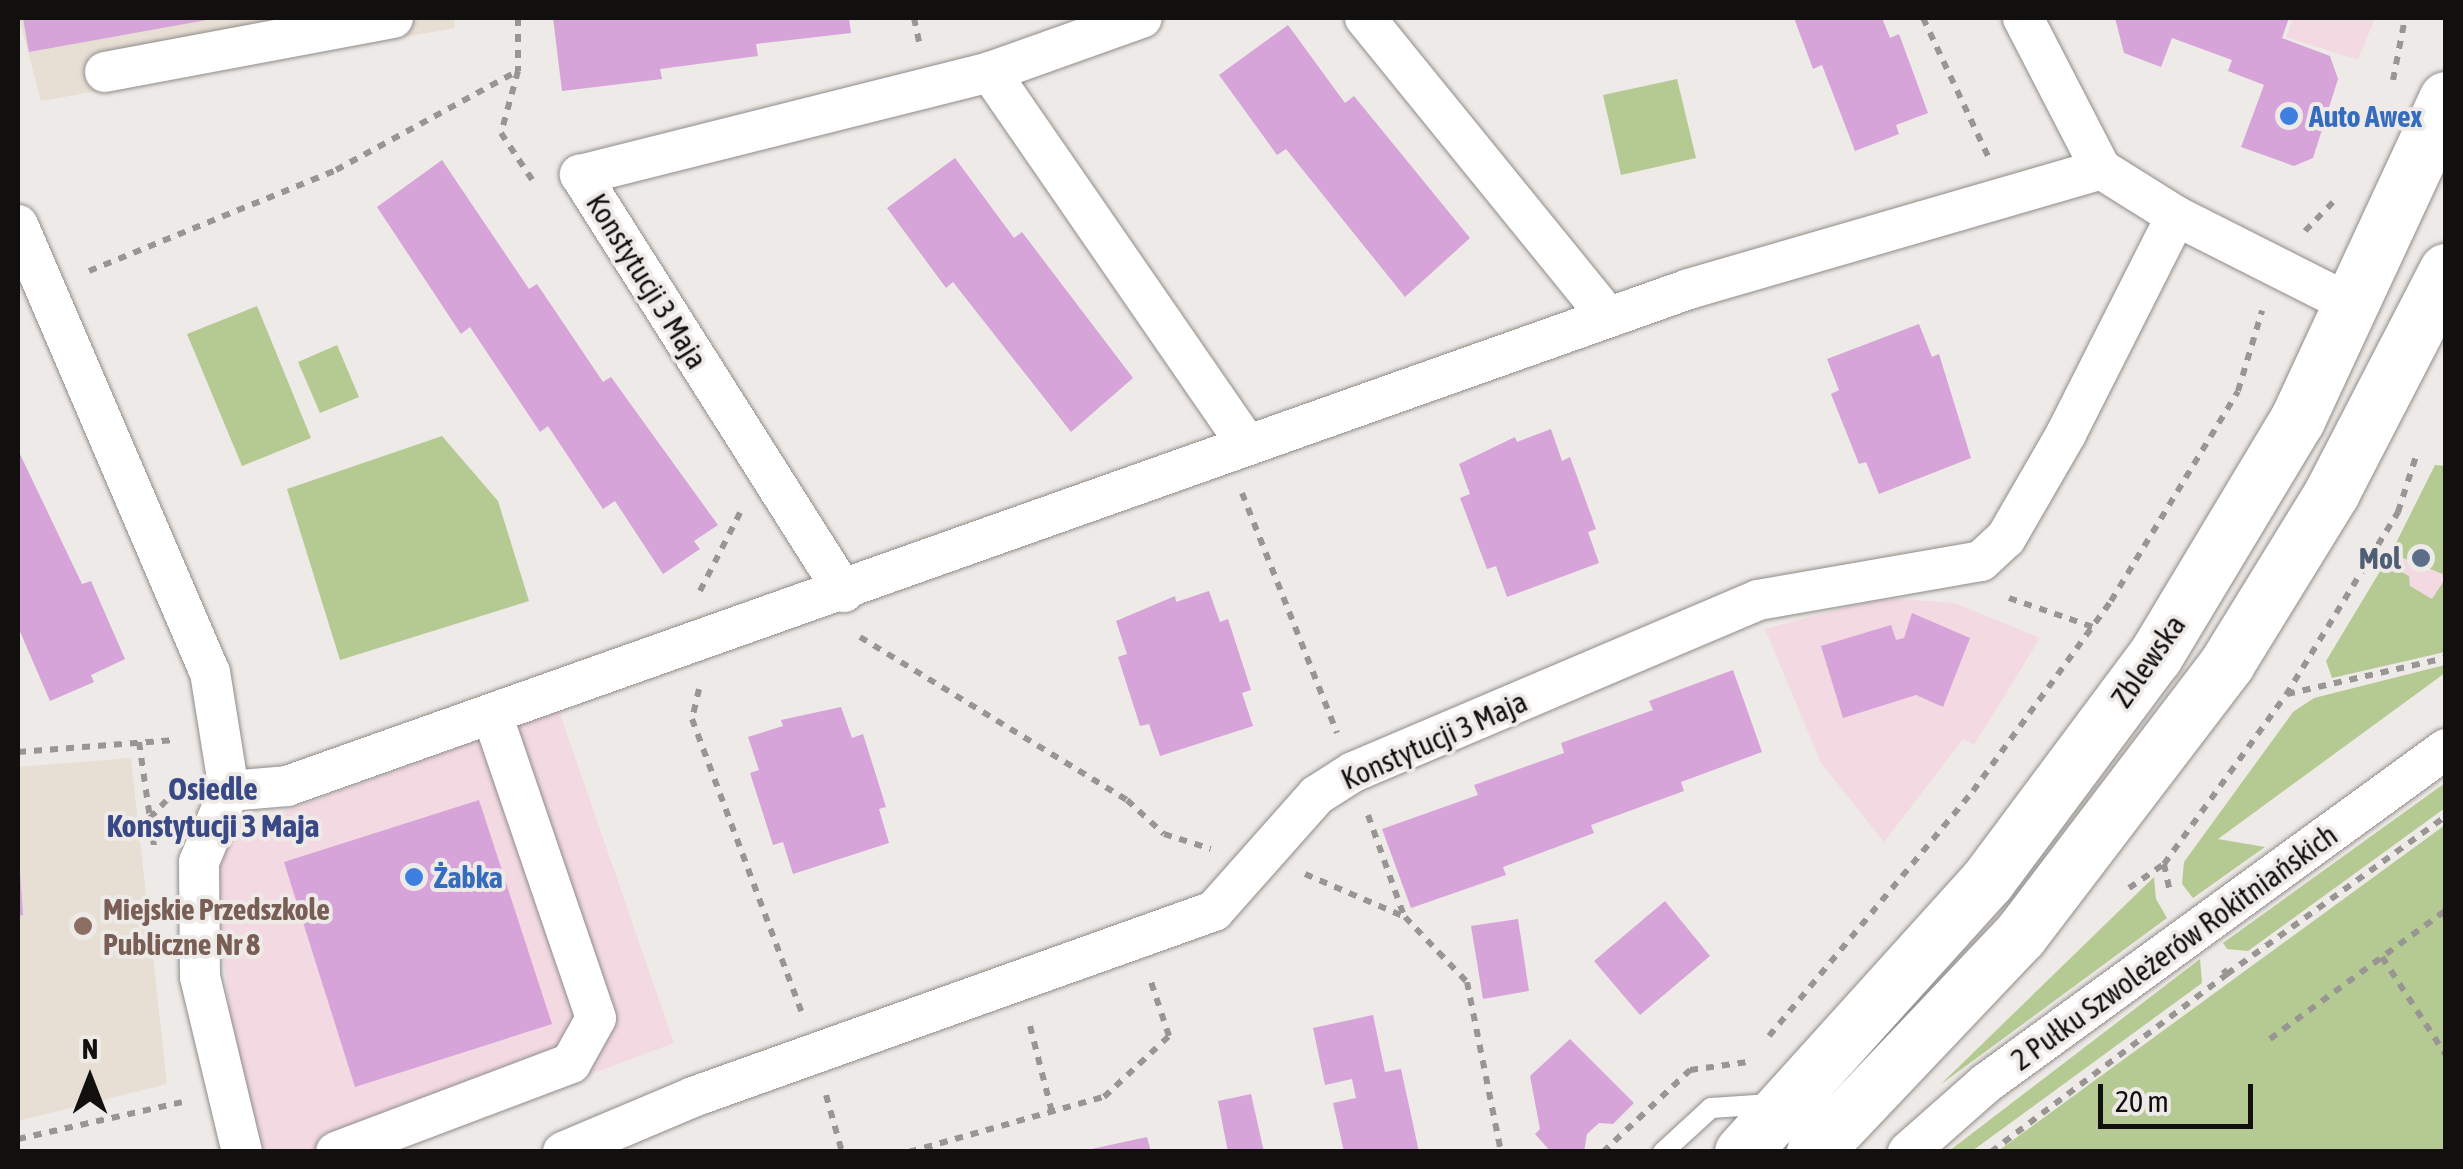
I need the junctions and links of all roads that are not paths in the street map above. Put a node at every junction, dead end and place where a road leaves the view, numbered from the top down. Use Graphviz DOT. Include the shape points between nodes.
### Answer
graph roads {
  1 [pos="392,18"];
  2 [pos="1142,18"];
  3 [pos="1365,18"];
  4 [pos="2023,18"];
  5 [pos="105,72"];
  6 [pos="990,72"];
  7 [pos="2446,98"];
  8 [pos="2101,170"];
  9 [pos="2176,216"];
  10 [pos="18,226"];
  11 [pos="2446,271"];
  12 [pos="2354,306"];
  13 [pos="1608,317"];
  14 [pos="1237,448"];
  15 [pos="844,592"];
  16 [pos="492,715"];
  17 [pos="2446,750"];
  18 [pos="229,791"];
  19 [pos="1793,1102"];
  20 [pos="242,1152"];
  21 [pos="336,1152"];
  22 [pos="563,1152"];
  23 [pos="1663,1152"];
  24 [pos="1742,1152"];
  25 [pos="1814,1152"];
  26 [pos="1908,1152"];
  1 -- 5 [label="street"];
  2 -- 6 [label="street, Konstytucji 3 Maja"];
  3 -- 13 [label="street"];
  4 -- 8 [label="street"];
  6 -- 14 [label="street"];
  6 -- 15 [label="street, Konstytucji 3 Maja" via="580,176"];
  7 -- 12 [label="main road, Zblewska"];
  8 -- 9 [label="street"];
  8 -- 13 [label="street"];
  9 -- 12 [label="street"];
  9 -- 22 [label="street, Konstytucji 3 Maja" via="2066,434 2006,538 1981,561 1758,600 1353,772 1317,796 1214,911"];
  10 -- 18 [label="street" via="210,672"];
  11 -- 25 [label="main road" via="2332,492 2227,664 2020,935"];
  12 -- 19 [label="main road, Zblewska" via="2297,420 2155,656 1987,881"];
  13 -- 14 [label="street"];
  14 -- 15 [label="street"];
  15 -- 16 [label="street"];
  16 -- 18 [label="street" via="287,786"];
  16 -- 21 [label="street" via="596,1018 572,1063"];
  17 -- 26 [label="street, 2 Pułku Szwoleżerów Rokitniańskich" via="1985,1084"];
  18 -- 20 [label="street" via="199,862 200,977"];
  19 -- 23 [label="lane" via="1711,1108"];
  19 -- 24 [label="main road, Zblewska"];
}
